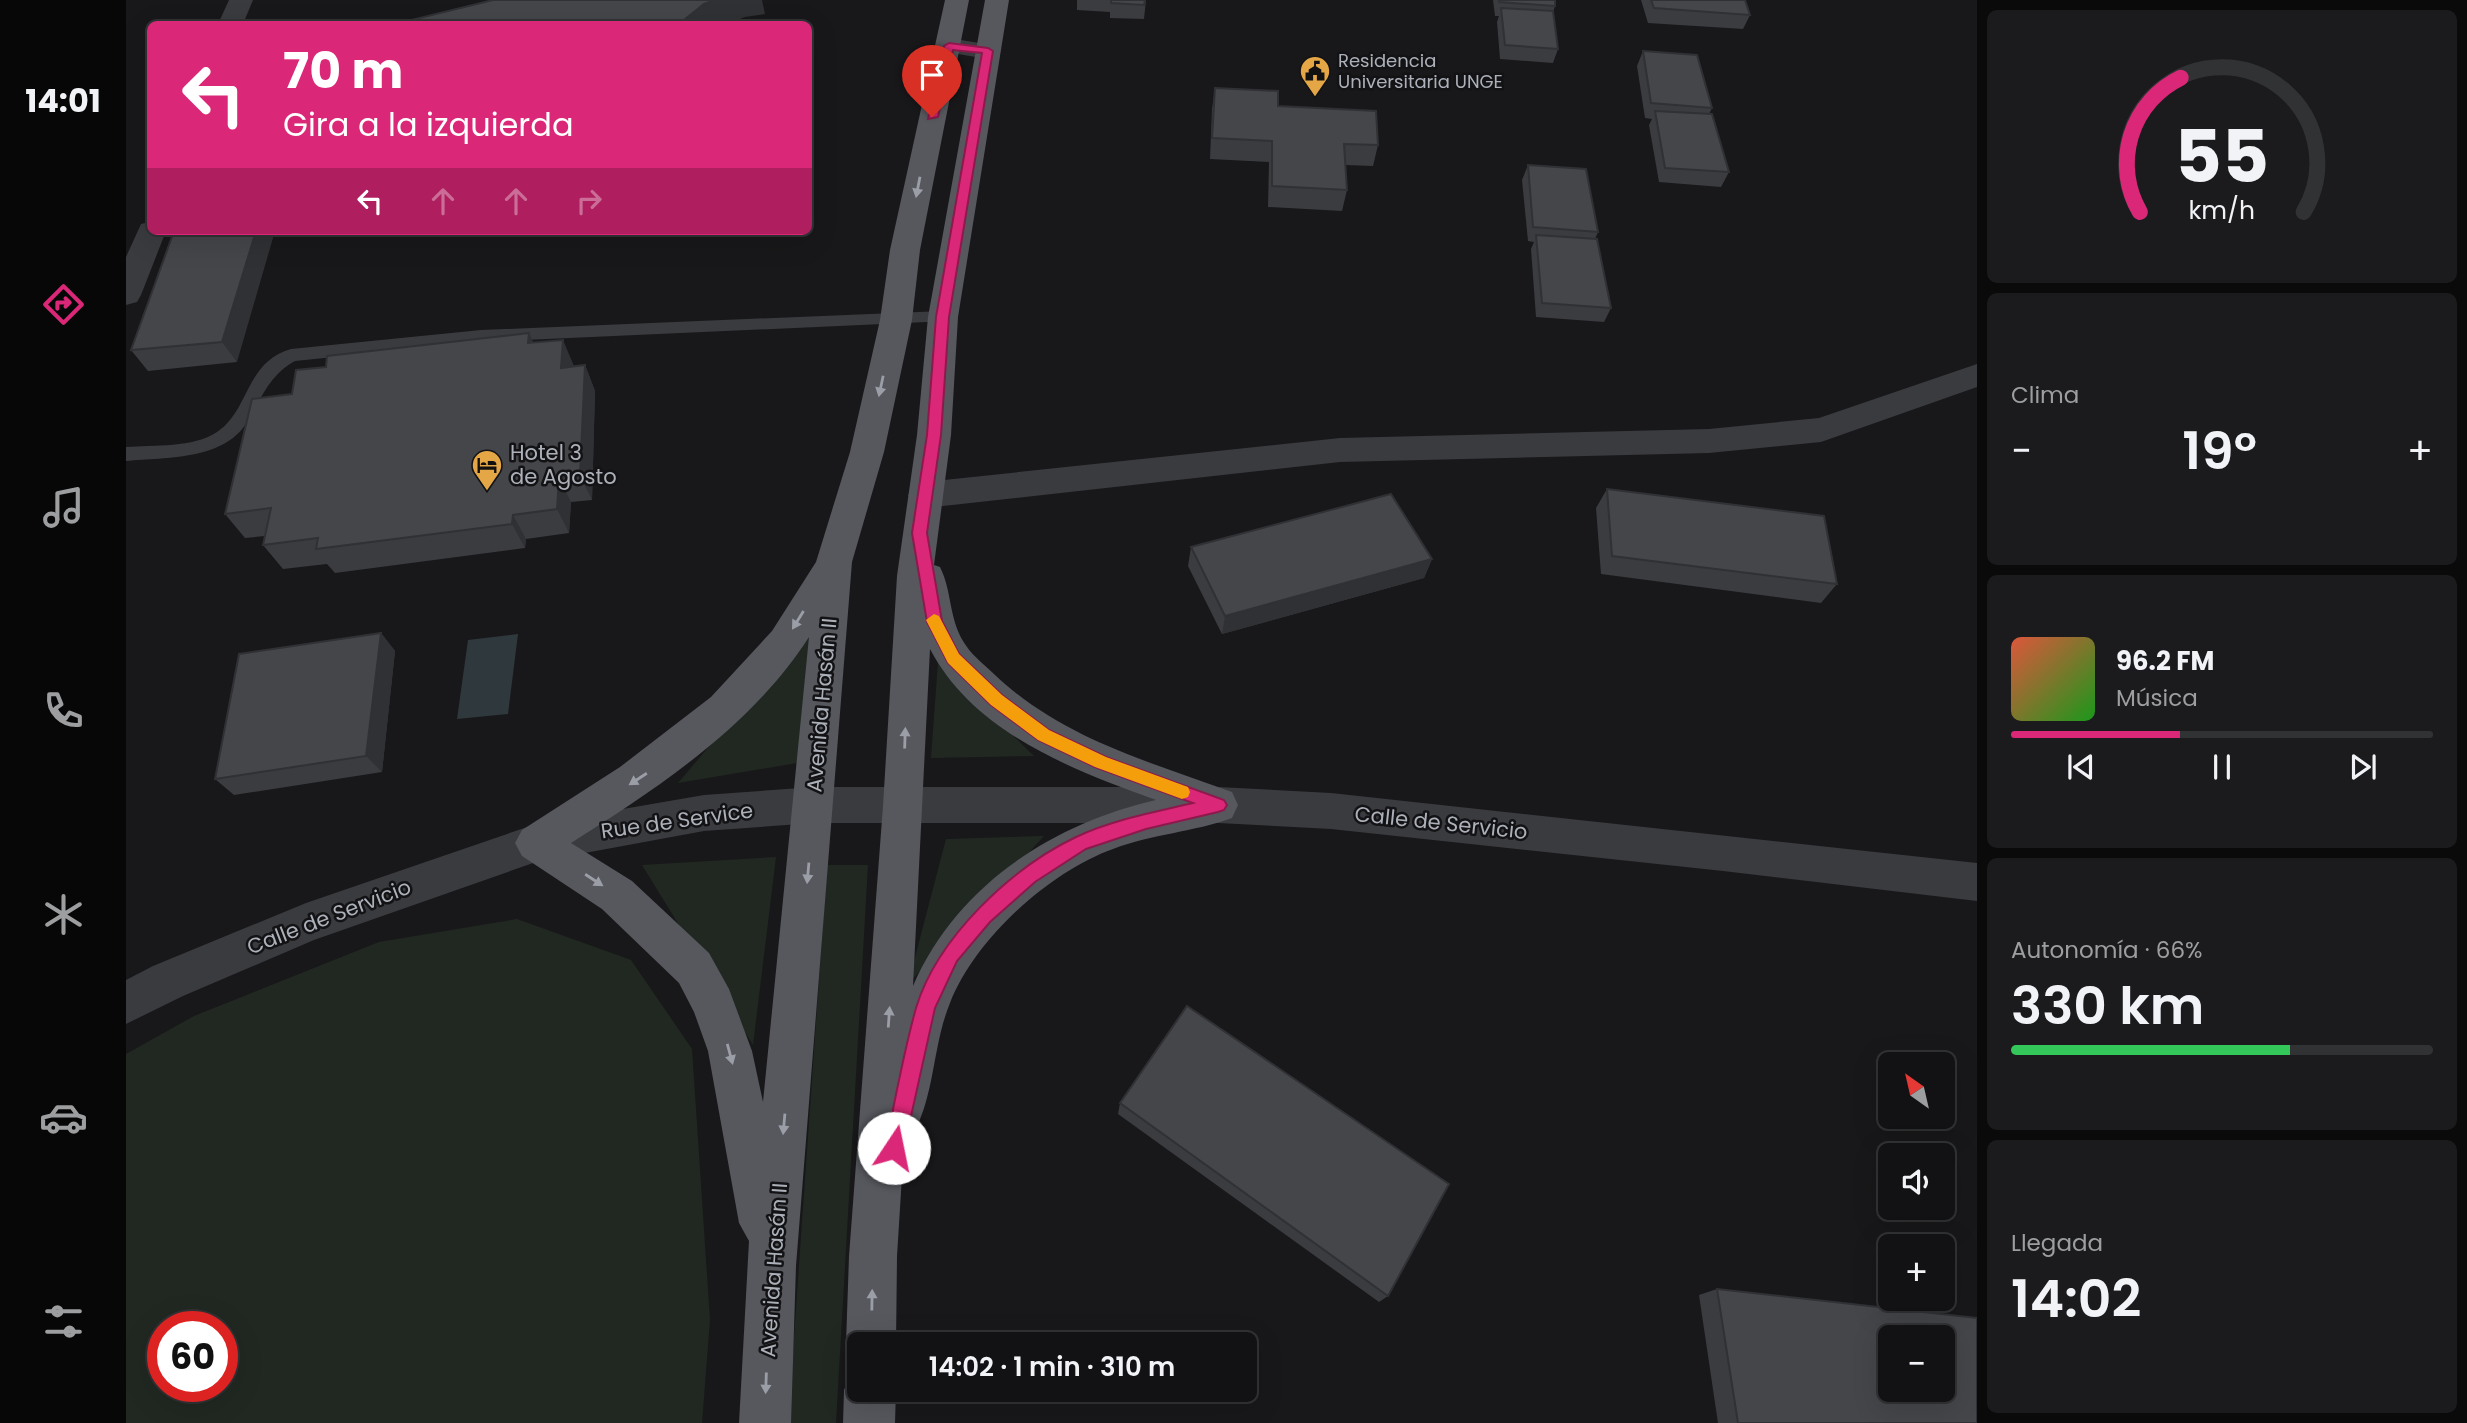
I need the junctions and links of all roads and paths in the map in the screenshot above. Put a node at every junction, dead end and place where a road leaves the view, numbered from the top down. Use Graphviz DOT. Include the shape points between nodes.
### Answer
graph roads {
  1 [pos="241,0"];
  2 [pos="957,0"];
  3 [pos="997,0"];
  4 [pos="232,21"];
  5 [pos="949,46"];
  6 [pos="988,51"];
  7 [pos="149,235"];
  8 [pos="126,295"];
  9 [pos="943,317"];
  10 [pos="896,320"];
  11 [pos="1977,375"];
  12 [pos="126,454"];
  13 [pos="925,495"];
  14 [pos="920,533"];
  15 [pos="834,562"];
  16 [pos="814,805"];
  17 [pos="1218,805"];
  18 [pos="903,806"];
  19 [pos="537,843"];
  20 [pos="1977,882"];
  21 [pos="126,1003"];
  22 [pos="873,1256"];
  23 [pos="771,1266"];
  24 [pos="871,1332"];
  25 [pos="870,1402"];
  26 [pos="765,1423"];
  27 [pos="869,1423"];
  1 -- 4 [label="street"];
  2 -- 5 [label="main road, Avenida Hasán II"];
  3 -- 6 [label="main road"];
  5 -- 6 [label="street"];
  5 -- 10 [label="main road, Avenida Hasán II, one-way" via="905,250"];
  6 -- 9 [label="main road"];
  7 -- 8 [label="street"];
  9 -- 10 [label="lane"];
  9 -- 13 [label="main road"];
  10 -- 12 [label="lane" via="481,335 291,355 262,374 239,419 222,438"];
  10 -- 15 [label="main road, Avenida Hasán II, one-way" via="867,452"];
  11 -- 13 [label="street" via="1821,430 1709,441 1340,450"];
  13 -- 14 [label="main road"];
  14 -- 17 [label="main road" via="934,622 954,659 996,700 1044,735 1101,762"];
  18 -- 14 [label="main road, one-way"];
  15 -- 16 [label="main road, Avenida Hasán II"];
  15 -- 19 [label="main road, one-way" via="780,650 719,716 645,775"];
  16 -- 18 [label="street, Rue de Service"];
  16 -- 19 [label="street, Rue de Service" via="704,813"];
  16 -- 23 [label="main road, Avenida Hasán II, one-way"];
  17 -- 18 [label="street, Calle de Servicio"];
  17 -- 20 [label="street, Calle de Servicio" via="1331,811"];
  17 -- 22 [label="main road" via="1146,821 1081,843 1029,876 984,916 951,955 926,1007 910,1067"];
  22 -- 18 [label="main road, one-way"];
  19 -- 21 [label="street, Calle de Servicio" via="306,923"];
  19 -- 23 [label="main road, one-way" via="617,895 694,968 730,1051"];
  24 -- 22 [label="main road, one-way"];
  23 -- 26 [label="main road, Avenida Hasán II, one-way"];
  25 -- 27 [label="main road"];
}
